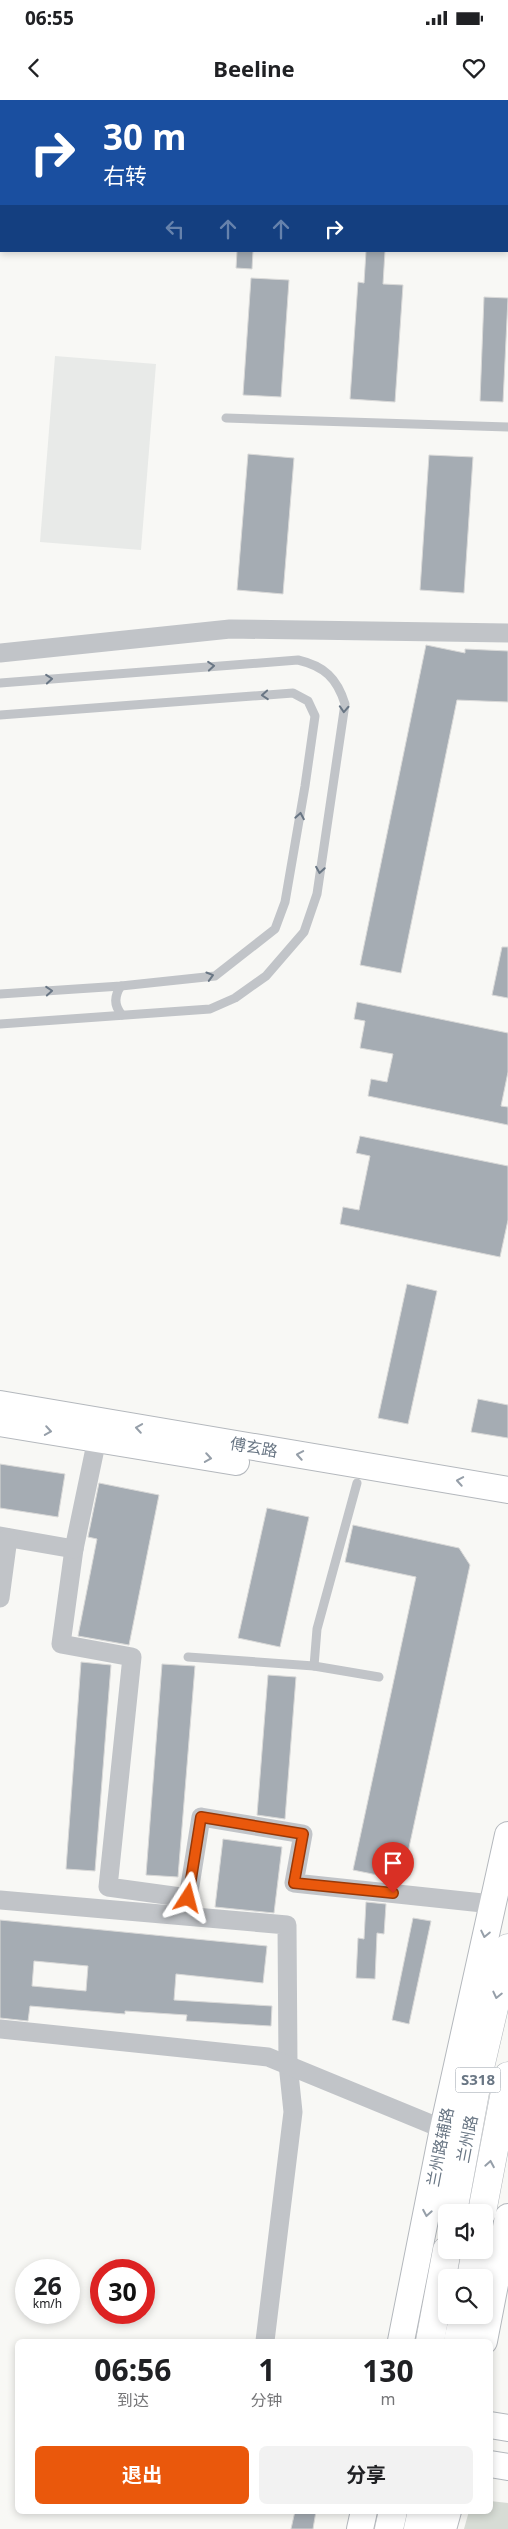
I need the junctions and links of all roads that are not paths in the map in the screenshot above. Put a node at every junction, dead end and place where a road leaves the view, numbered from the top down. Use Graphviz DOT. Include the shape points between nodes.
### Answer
graph roads {
  1 [pos="226,418"];
  2 [pos="508,427"];
  3 [pos="508,633"];
  4 [pos="0,653"];
  5 [pos="0,683"];
  6 [pos="0,715"];
  7 [pos="121,986"];
  8 [pos="0,994"];
  9 [pos="122,1016"];
  10 [pos="0,1024"];
  11 [pos="0,1404"];
  12 [pos="0,1423"];
  13 [pos="97,1439"];
  14 [pos="357,1482"];
  15 [pos="508,1490"];
  16 [pos="508,1508"];
  17 [pos="4,1537"];
  18 [pos="74,1549"];
  19 [pos="0,1598"];
  20 [pos="188,1657"];
  21 [pos="314,1666"];
  22 [pos="378,1677"];
  23 [pos="508,1835"];
  24 [pos="0,1900"];
  25 [pos="492,1904"];
  26 [pos="508,1948"];
  27 [pos="0,2029"];
  28 [pos="288,2064"];
  29 [pos="508,2076"];
  30 [pos="443,2129"];
  31 [pos="455,2204"];
  32 [pos="484,2204"];
  33 [pos="508,2217"];
  34 [pos="445,2259"];
  35 [pos="462,2324"];
  36 [pos="265,2339"];
  37 [pos="401,2339"];
  38 [pos="430,2339"];
  39 [pos="458,2339"];
  40 [pos="484,2339"];
  41 [pos="493,2426"];
  42 [pos="508,2428"];
  43 [pos="493,2464"];
  44 [pos="508,2467"];
  45 [pos="363,2514"];
  46 [pos="392,2514"];
  47 [pos="421,2514"];
  48 [pos="447,2514"];
  49 [pos="360,2529"];
  50 [pos="389,2529"];
  51 [pos="418,2529"];
  52 [pos="444,2529"];
  1 -- 2 [label="lane"];
  3 -- 4 [label="street" via="230,629"];
  5 -- 9 [label="lane, one-way" via="298,660 315,664 330,674 340,688 345,704 344,714 317,894 304,932 266,976 235,998 210,1009"];
  7 -- 6 [label="lane, one-way" via="215,976 275,928 286,902 304,795 315,716 312,708 308,701 293,693"];
  8 -- 7 [label="lane, one-way"];
  7 -- 9 [label="lane" via="115,1004"];
  9 -- 10 [label="lane"];
  15 -- 11 [label="street, 傅玄路, one-way"];
  12 -- 13 [label="street, 傅玄路, one-way"];
  13 -- 14 [label="street, 傅玄路, one-way"];
  13 -- 18 [label="street"];
  14 -- 16 [label="street, 傅玄路"];
  14 -- 21 [label="lane" via="317,1629"];
  17 -- 18 [label="street"];
  17 -- 19 [label="street"];
  18 -- 25 [label="street" via="61,1644 132,1657 108,1887 188,1898 201,1817 303,1834 294,1883"];
  20 -- 21 [label="lane"];
  21 -- 22 [label="lane"];
  23 -- 25 [label="street, 兰州路辅路"];
  24 -- 28 [label="street" via="287,1926"];
  25 -- 30 [label="street, 兰州路辅路, one-way"];
  26 -- 31 [label="main road, 兰州路 / S318, one-way" via="478,2076"];
  27 -- 28 [label="street" via="268,2057"];
  28 -- 30 [label="street"];
  28 -- 36 [label="street" via="293,2112"];
  32 -- 29 [label="main road, 兰州路 / S318, one-way"];
  30 -- 37 [label="street, 兰州路辅路, one-way"];
  33 -- 40 [label="street"];
  34 -- 38 [label="main road"];
  35 -- 39 [label="main road"];
  41 -- 42 [label="street"];
  43 -- 44 [label="street"];
  45 -- 49 [label="street"];
  46 -- 50 [label="main road"];
  47 -- 51 [label="main road"];
  48 -- 52 [label="street"];
}
